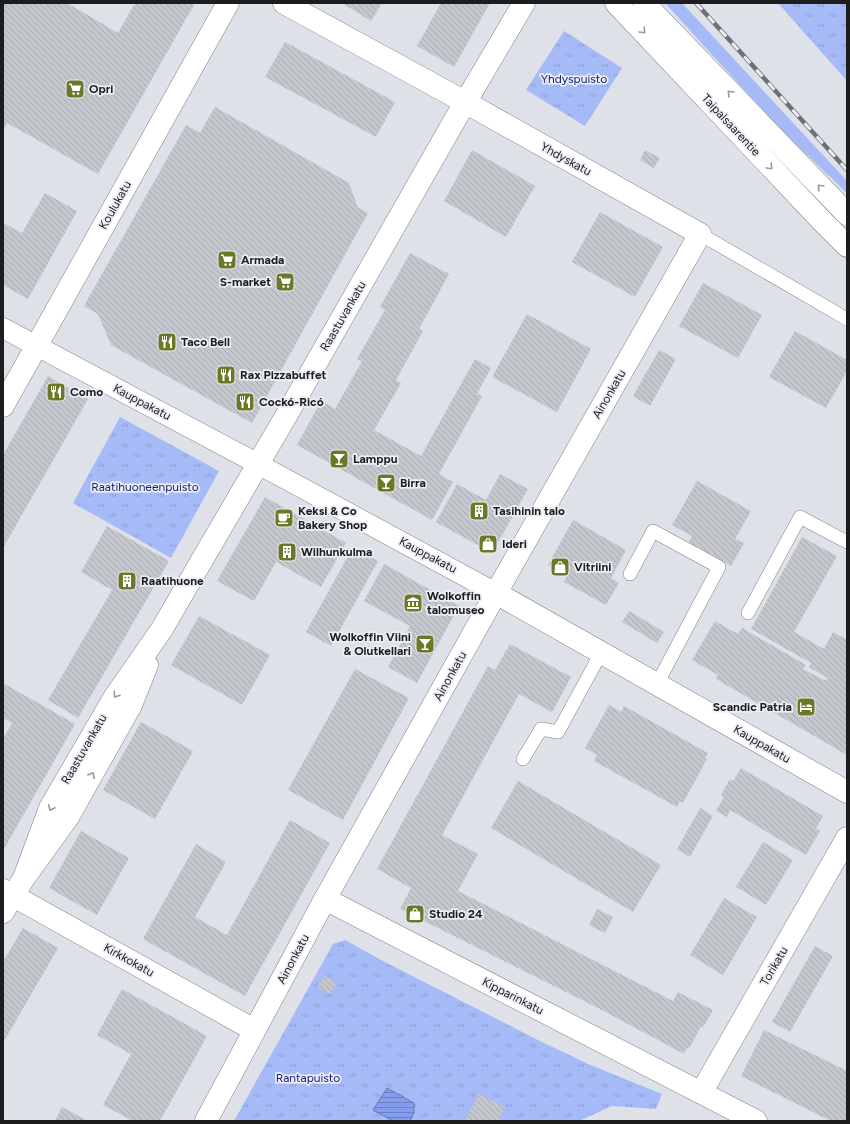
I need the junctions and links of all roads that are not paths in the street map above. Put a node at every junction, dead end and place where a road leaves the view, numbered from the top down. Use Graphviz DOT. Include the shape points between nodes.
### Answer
graph roads {
  1 [pos="228,3"];
  2 [pos="284,3"];
  3 [pos="524,3"];
  4 [pos="616,3"];
  5 [pos="644,3"];
  6 [pos="465,102"];
  7 [pos="847,214"];
  8 [pos="700,234"];
  9 [pos="847,246"];
  10 [pos="847,319"];
  11 [pos="3,328"];
  12 [pos="36,346"];
  13 [pos="3,406"];
  14 [pos="258,464"];
  15 [pos="847,542"];
  16 [pos="630,574"];
  17 [pos="496,592"];
  18 [pos="748,613"];
  19 [pos="601,652"];
  20 [pos="657,684"];
  21 [pos="523,759"];
  22 [pos="847,792"];
  23 [pos="847,838"];
  24 [pos="11,894"];
  25 [pos="325,899"];
  26 [pos="254,1030"];
  27 [pos="701,1093"];
  28 [pos="206,1121"];
  29 [pos="756,1121"];
  1 -- 12 [label="street, Koulukatu"];
  2 -- 6 [label="street, Yhdyskatu"];
  3 -- 6 [label="street, Raastuvankatu"];
  4 -- 9 [label="street, Taipalsaarentie, one-way"];
  7 -- 5 [label="street, Taipalsaarentie, one-way"];
  6 -- 8 [label="street, Yhdyskatu"];
  6 -- 14 [label="street, Raastuvankatu"];
  8 -- 10 [label="lane, Yhdyskatu"];
  8 -- 17 [label="street, Ainonkatu"];
  11 -- 12 [label="street, Kauppakatu"];
  12 -- 13 [label="street, Koulukatu"];
  12 -- 14 [label="street, Kauppakatu"];
  14 -- 17 [label="street, Kauppakatu"];
  14 -- 24 [label="street, Raastuvankatu" via="162,629 114,698 50,808"];
  15 -- 18 [label="lane" via="800,517"];
  16 -- 20 [label="lane" via="652,531 719,567"];
  17 -- 19 [label="street, Kauppakatu"];
  17 -- 25 [label="street, Ainonkatu"];
  19 -- 20 [label="street, Kauppakatu"];
  19 -- 21 [label="lane" via="558,732 541,729"];
  20 -- 22 [label="street, Kauppakatu"];
  23 -- 27 [label="street, Torikatu"];
  24 -- 26 [label="street, Kirkkokatu"];
  25 -- 26 [label="street, Ainonkatu"];
  25 -- 27 [label="street, Kipparinkatu"];
  26 -- 28 [label="street, Ainonkatu"];
  27 -- 29 [label="street, Kipparinkatu"];
}
